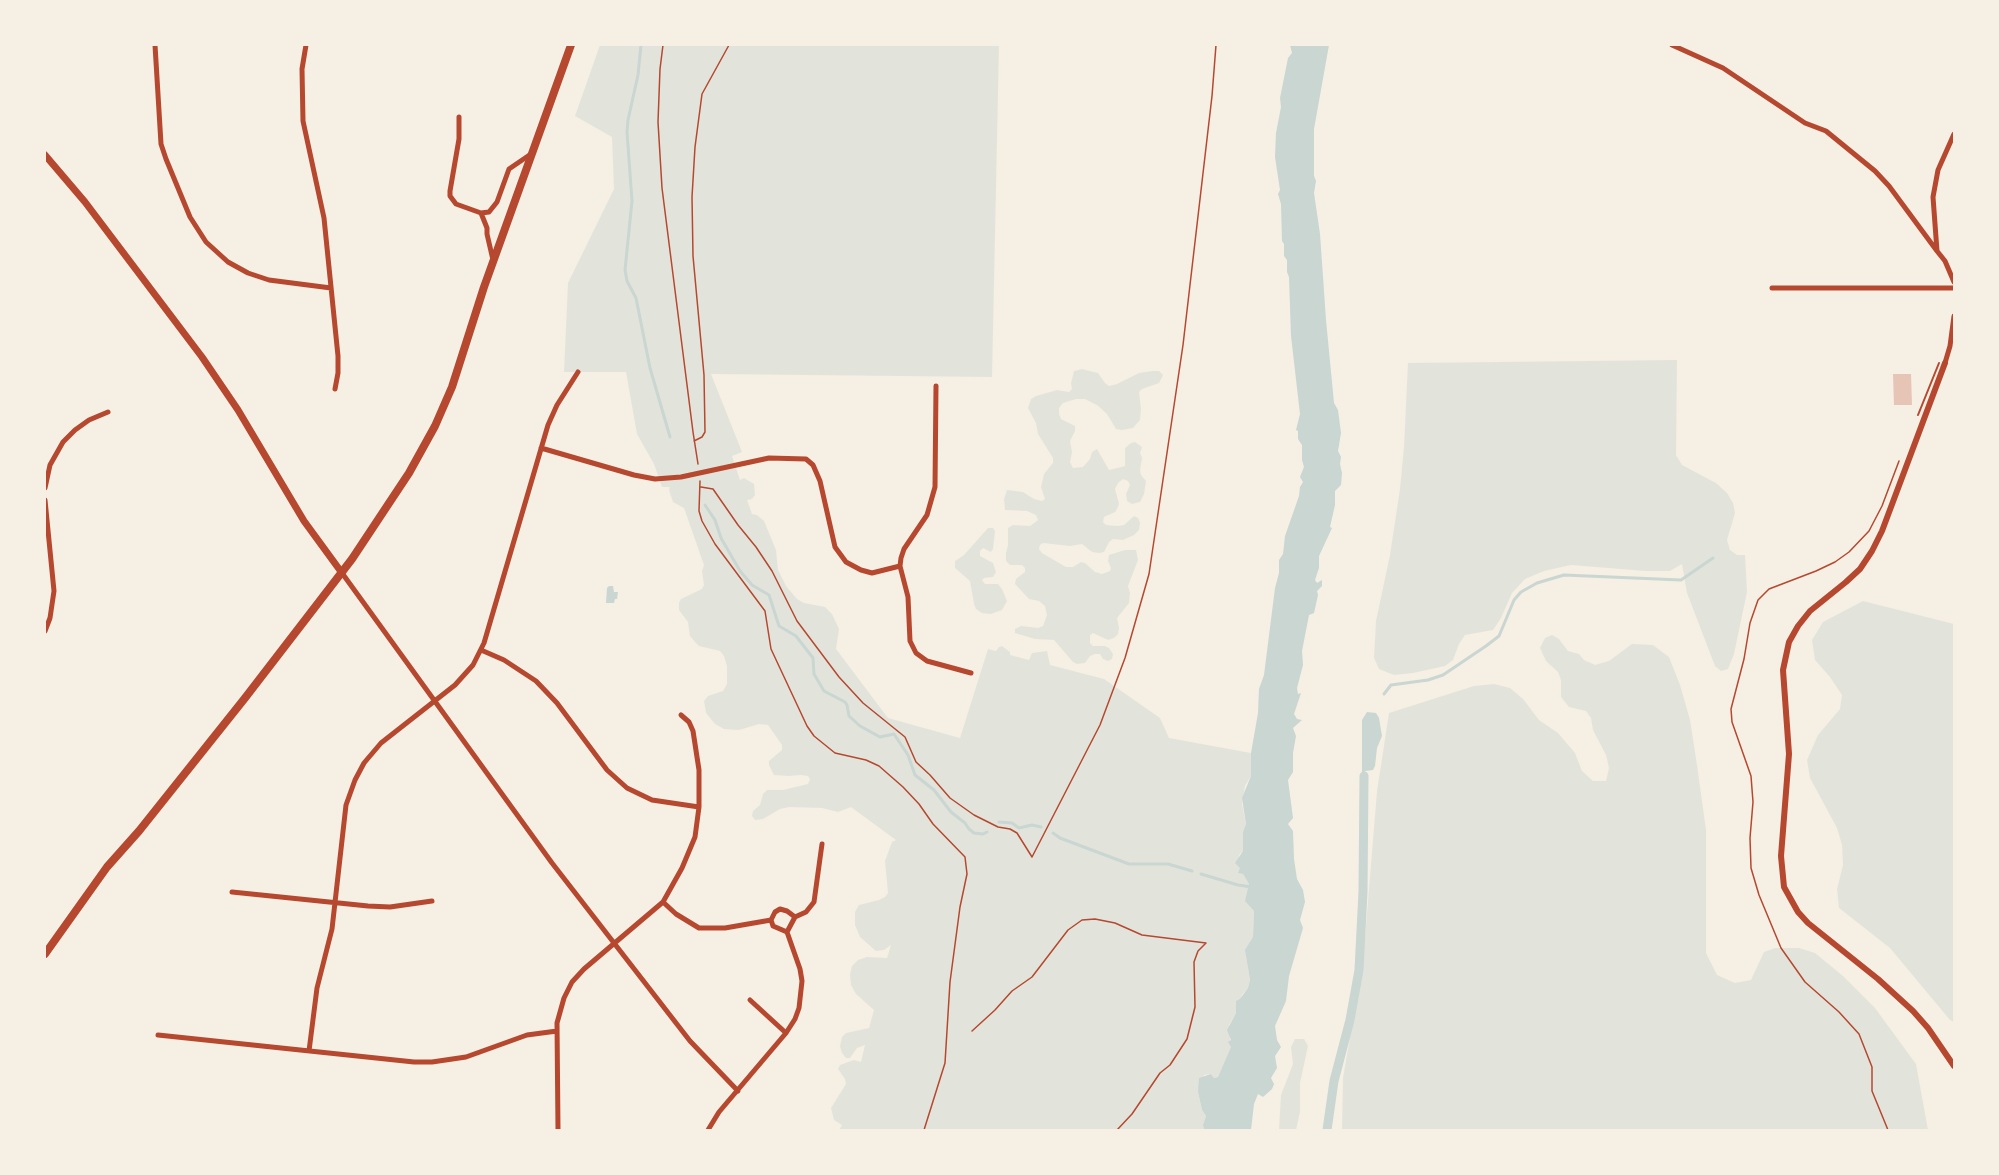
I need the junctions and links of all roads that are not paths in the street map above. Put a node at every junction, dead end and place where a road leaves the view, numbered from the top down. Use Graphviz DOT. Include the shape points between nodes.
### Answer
graph roads {
  1 [pos="155,45"];
  2 [pos="306,45"];
  3 [pos="571,45"];
  4 [pos="1672,45"];
  5 [pos="459,117"];
  6 [pos="1954,134"];
  7 [pos="531,154"];
  8 [pos="45,155"];
  9 [pos="481,213"];
  10 [pos="1937,251"];
  11 [pos="493,260"];
  12 [pos="1954,282"];
  13 [pos="331,288"];
  14 [pos="1772,288"];
  15 [pos="1954,288"];
  16 [pos="1954,316"];
  17 [pos="1942,363"];
  18 [pos="578,372"];
  19 [pos="936,386"];
  20 [pos="334,389"];
  21 [pos="108,412"];
  22 [pos="1918,415"];
  23 [pos="541,448"];
  24 [pos="45,482"];
  25 [pos="45,489"];
  26 [pos="45,500"];
  27 [pos="900,566"];
  28 [pos="342,573"];
  29 [pos="45,631"];
  30 [pos="481,650"];
  31 [pos="971,673"];
  32 [pos="435,700"];
  33 [pos="681,715"];
  34 [pos="699,807"];
  35 [pos="822,844"];
  36 [pos="232,892"];
  37 [pos="432,901"];
  38 [pos="663,902"];
  39 [pos="335,903"];
  40 [pos="795,917"];
  41 [pos="771,920"];
  42 [pos="787,932"];
  43 [pos="614,942"];
  44 [pos="45,954"];
  45 [pos="750,1000"];
  46 [pos="557,1031"];
  47 [pos="786,1033"];
  48 [pos="158,1035"];
  49 [pos="309,1051"];
  50 [pos="1954,1066"];
  51 [pos="738,1091"];
  52 [pos="558,1130"];
  53 [pos="708,1130"];
  1 -- 13 [label="street" via="161,144 190,217 206,242 228,262 248,273 269,280"];
  2 -- 13 [label="street" via="301,95 303,121 324,218"];
  3 -- 7 [label="main road"];
  4 -- 10 [label="street" via="1723,68 1805,123 1826,131 1889,186"];
  5 -- 9 [label="street" via="450,196 456,204"];
  6 -- 10 [label="street" via="1933,197"];
  7 -- 9 [label="street" via="509,169 493,208"];
  7 -- 11 [label="main road"];
  8 -- 28 [label="main road" via="202,357 304,521"];
  9 -- 11 [label="street"];
  10 -- 12 [label="street"];
  11 -- 28 [label="main road" via="452,387 435,426"];
  13 -- 20 [label="street" via="338,364"];
  14 -- 15 [label="street"];
  16 -- 17 [label="street" via="1950,346"];
  17 -- 22 [label="lane"];
  17 -- 50 [label="street" via="1872,551 1853,575 1810,611 1789,642 1783,670 1789,754 1781,856 1784,887 1798,912 1913,1011"];
  18 -- 23 [label="street" via="557,405"];
  19 -- 27 [label="street" via="935,487 927,515 904,549"];
  21 -- 24 [label="street" via="75,430 63,442"];
  23 -- 27 [label="street" via="660,479 769,458 806,459 817,473 836,547 846,562 872,573"];
  23 -- 30 [label="street"];
  24 -- 25 [label="street"];
  26 -- 29 [label="street" via="54,591"];
  27 -- 31 [label="street" via="908,597 910,641 916,653 927,661"];
  28 -- 32 [label="street"];
  28 -- 44 [label="main road" via="107,867"];
  30 -- 32 [label="street" via="465,676"];
  30 -- 34 [label="street" via="536,681 607,770 627,788 652,800"];
  32 -- 39 [label="street" via="381,743 355,780 346,806"];
  32 -- 43 [label="street" via="545,854"];
  33 -- 34 [label="street" via="693,731"];
  34 -- 38 [label="street" via="689,853"];
  35 -- 40 [label="street" via="814,902"];
  36 -- 39 [label="street"];
  37 -- 39 [label="street" via="390,907"];
  38 -- 41 [label="street" via="699,928"];
  38 -- 43 [label="street"];
  39 -- 49 [label="street" via="317,988"];
  40 -- 41 [label="street" via="780,909"];
  40 -- 42 [label="street"];
  41 -- 42 [label="street" via="773,926"];
  42 -- 47 [label="street" via="802,981 799,1008"];
  43 -- 46 [label="street" via="572,982 561,1006"];
  43 -- 51 [label="street" via="690,1041"];
  45 -- 47 [label="street"];
  46 -- 49 [label="street" via="527,1035 466,1057 432,1062"];
  46 -- 52 [label="street"];
  47 -- 51 [label="street"];
  48 -- 49 [label="street"];
  51 -- 53 [label="street"];
}
